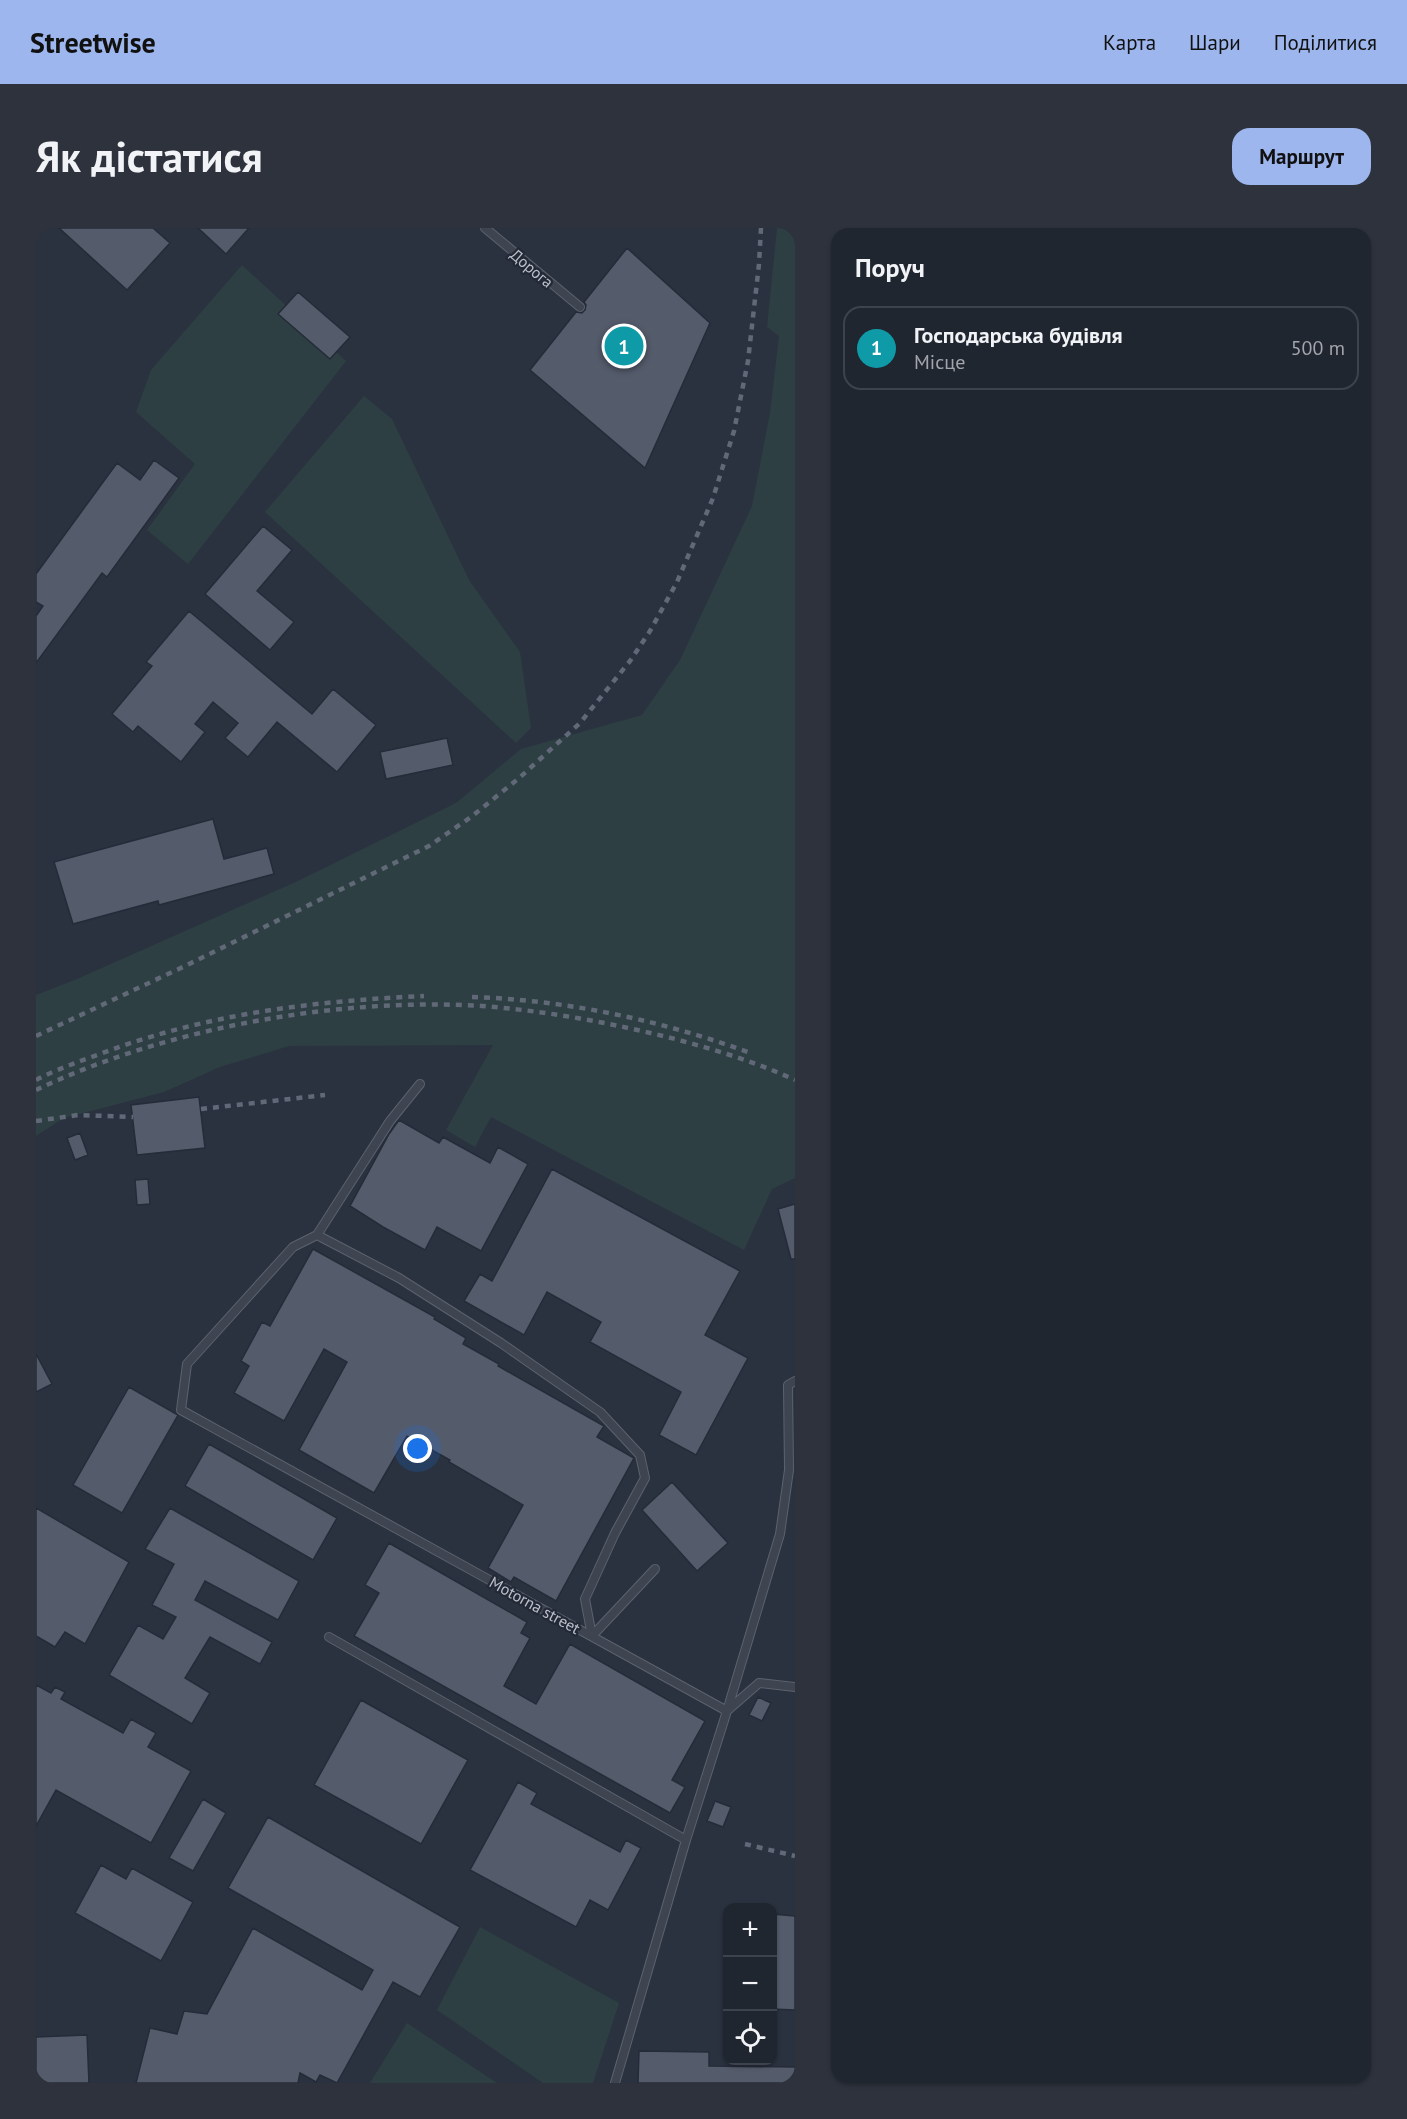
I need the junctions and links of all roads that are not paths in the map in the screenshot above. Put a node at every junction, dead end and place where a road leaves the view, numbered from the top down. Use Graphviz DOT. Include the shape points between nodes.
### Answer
graph roads {
  1 [pos="485,228"];
  2 [pos="580,307"];
  3 [pos="420,1084"];
  4 [pos="317,1235"];
  5 [pos="795,1381"];
  6 [pos="655,1569"];
  7 [pos="592,1636"];
  8 [pos="329,1637"];
  9 [pos="795,1688"];
  10 [pos="727,1711"];
  11 [pos="686,1840"];
  12 [pos="615,2083"];
  1 -- 2 [label="lane, Дорога"];
  3 -- 4 [label="lane" via="390,1121"];
  4 -- 7 [label="lane" via="399,1278 501,1343 600,1412 640,1455 645,1478 585,1599"];
  4 -- 7 [label="lane, Motorna street" via="293,1247 187,1364 182,1410"];
  5 -- 10 [label="lane" via="788,1385 789,1470 780,1534"];
  6 -- 7 [label="lane"];
  7 -- 10 [label="lane, Motorna street"];
  8 -- 11 [label="lane"];
  9 -- 10 [label="lane" via="759,1683"];
  10 -- 11 [label="lane"];
  11 -- 12 [label="lane"];
}
